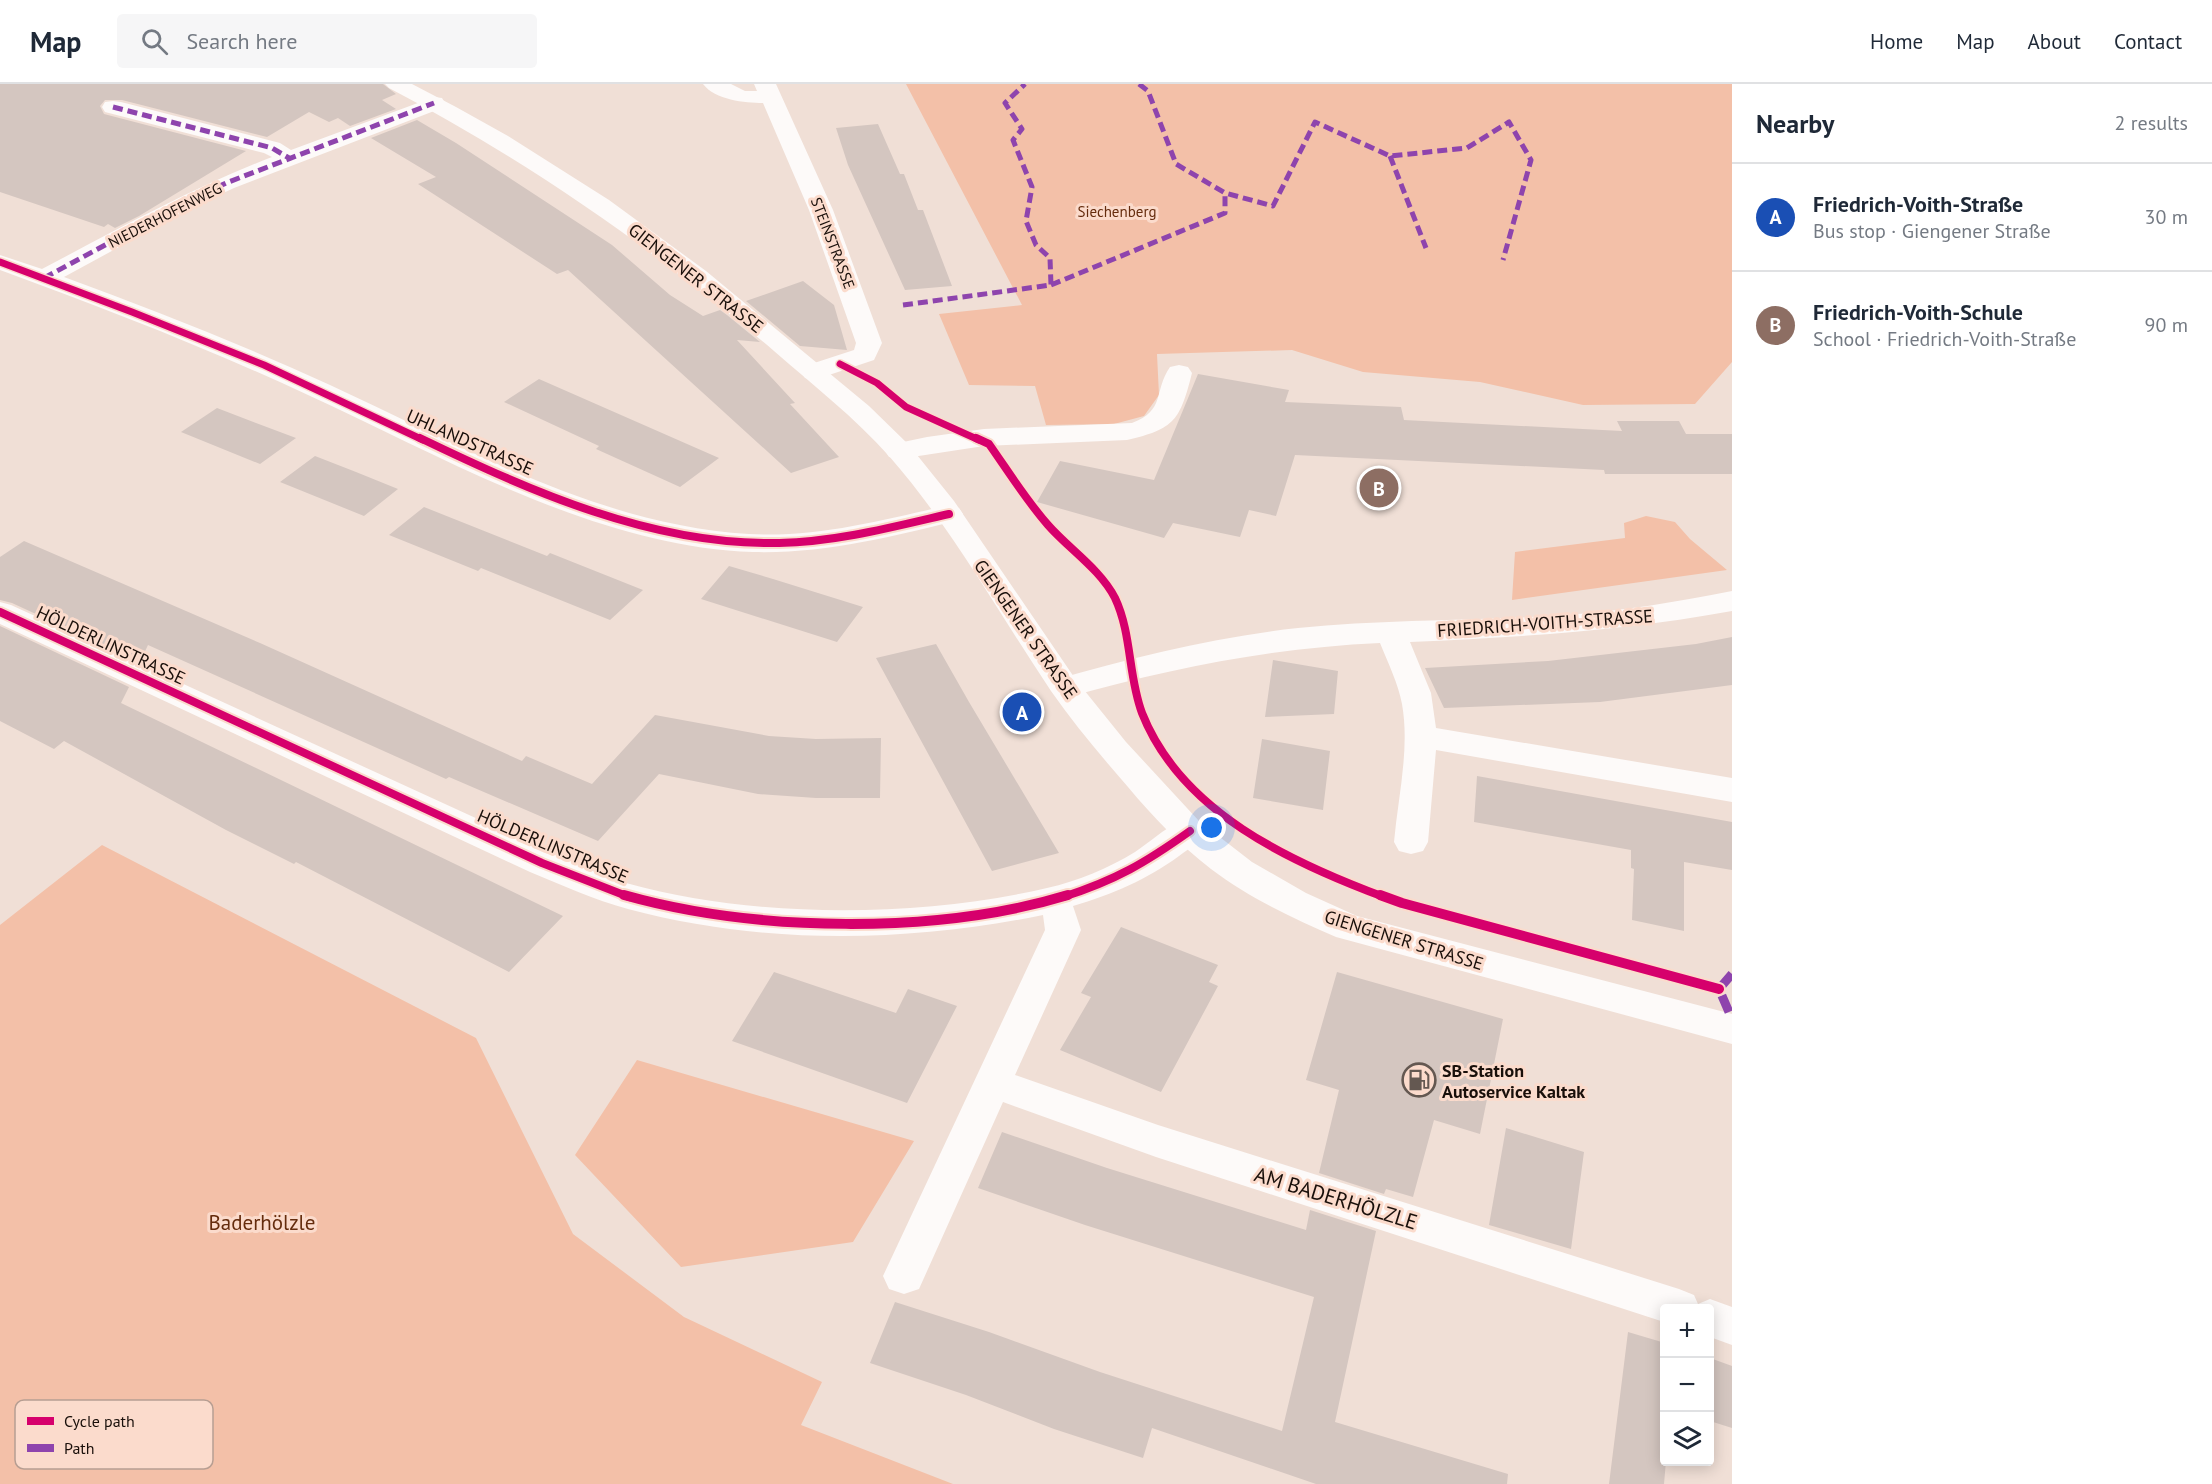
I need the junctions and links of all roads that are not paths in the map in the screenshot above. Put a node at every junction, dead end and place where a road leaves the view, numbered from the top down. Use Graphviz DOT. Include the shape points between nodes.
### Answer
graph roads {
  1 [pos="396,84"];
  2 [pos="714,84"];
  3 [pos="768,91"];
  4 [pos="434,103"];
  5 [pos="113,107"];
  6 [pos="289,158"];
  7 [pos="0,262"];
  8 [pos="44,278"];
  9 [pos="814,372"];
  10 [pos="1179,374"];
  11 [pos="899,451"];
  12 [pos="949,514"];
  13 [pos="1732,601"];
  14 [pos="0,612"];
  15 [pos="1392,633"];
  16 [pos="1065,687"];
  17 [pos="1420,736"];
  18 [pos="1732,790"];
  19 [pos="1190,831"];
  20 [pos="1411,842"];
  21 [pos="1052,900"];
  22 [pos="1732,1029"];
  23 [pos="994,1083"];
  24 [pos="904,1276"];
  25 [pos="1666,1304"];
  26 [pos="1714,1319"];
  27 [pos="1732,1326"];
  1 -- 4 [label="street, GIENGENER STRASSE"];
  2 -- 3 [label="street" via="742,97"];
  3 -- 9 [label="street, STEINSTRASSE" via="821,210 869,343 858,359"];
  4 -- 6 [label="street, NIEDERHOFENWEG"];
  4 -- 9 [label="street, GIENGENER STRASSE" via="617,216"];
  5 -- 6 [label="street" via="272,148"];
  6 -- 8 [label="street, NIEDERHOFENWEG" via="181,204"];
  7 -- 8 [label="street, UHLANDSTRASSE"];
  8 -- 12 [label="street, UHLANDSTRASSE" via="263,365 516,483 643,525 724,541 788,543"];
  9 -- 11 [label="street, GIENGENER STRASSE"];
  10 -- 11 [label="street" via="1169,410 1162,420 1147,428 1127,432 994,435"];
  11 -- 12 [label="street, GIENGENER STRASSE"];
  12 -- 16 [label="street, GIENGENER STRASSE"];
  13 -- 15 [label="street, FRIEDRICH-VOITH-STRASSE" via="1583,623"];
  14 -- 21 [label="street, HÖLDERLINSTRASSE" via="542,863 626,896 708,912 851,923 974,914"];
  15 -- 16 [label="street, FRIEDRICH-VOITH-STRASSE" via="1302,638 1216,649"];
  15 -- 17 [label="street" via="1417,702"];
  16 -- 19 [label="street, GIENGENER STRASSE" via="1133,771"];
  17 -- 18 [label="street"];
  17 -- 20 [label="street"];
  19 -- 21 [label="street, HÖLDERLINSTRASSE" via="1128,873"];
  19 -- 22 [label="street, GIENGENER STRASSE" via="1247,876 1323,917 1350,927"];
  21 -- 23 [label="street" via="1063,930"];
  23 -- 24 [label="street"];
  23 -- 25 [label="street, AM BADERHÖLZLE" via="1156,1141"];
  26 -- 27 [label="street"];
}
